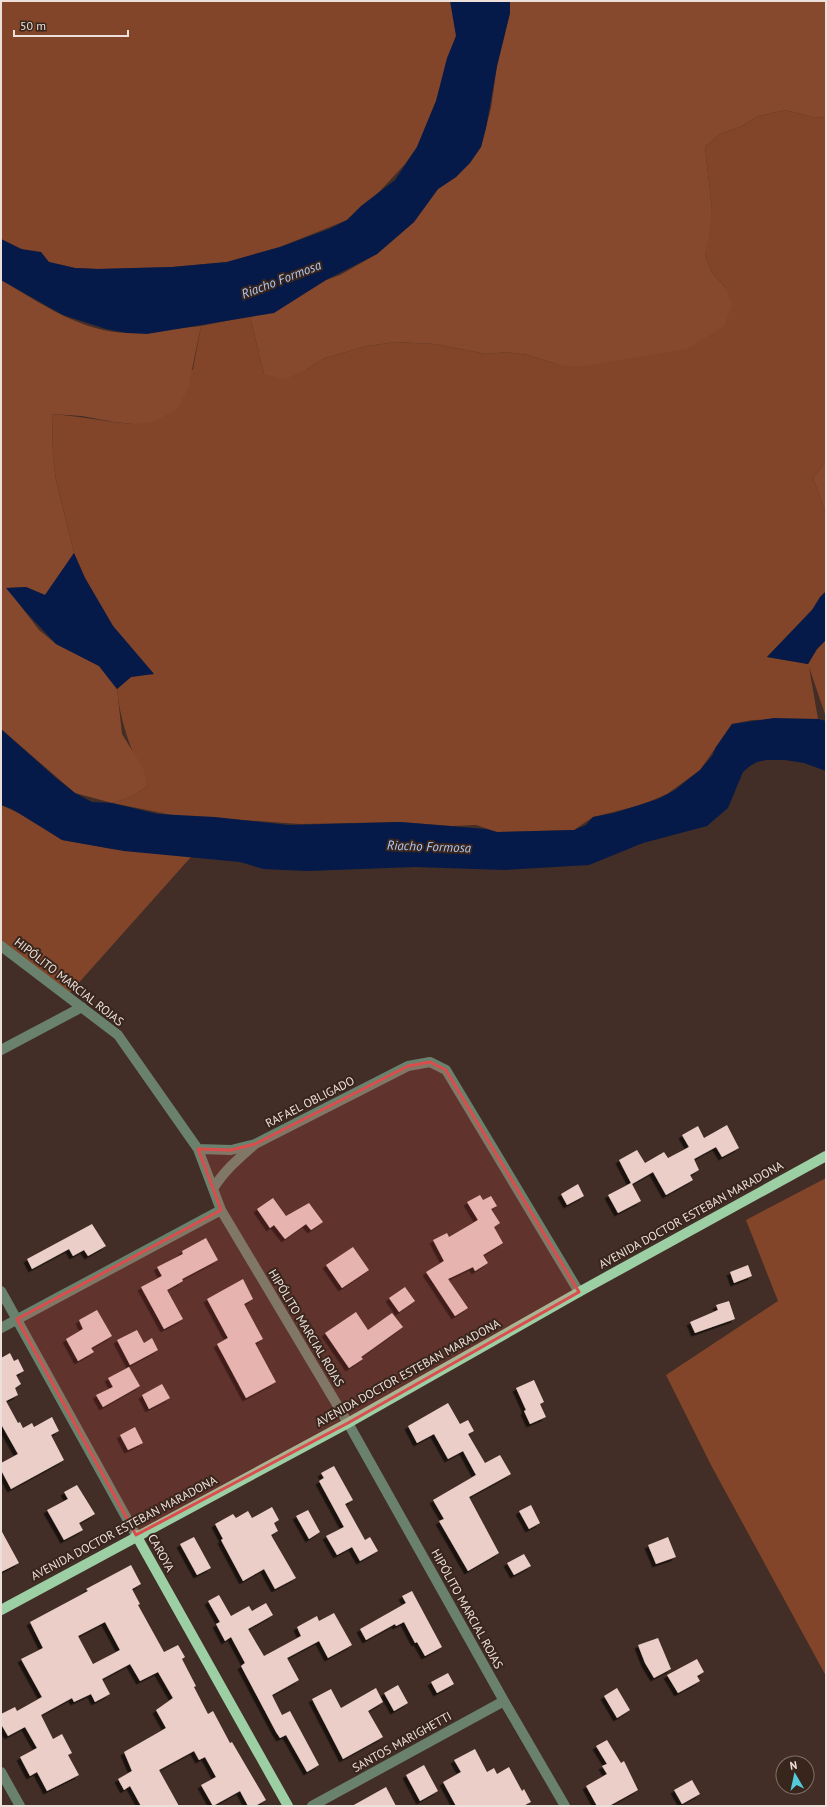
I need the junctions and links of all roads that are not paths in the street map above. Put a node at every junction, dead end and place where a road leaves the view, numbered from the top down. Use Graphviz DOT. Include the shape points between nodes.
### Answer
graph roads {
  1 [pos="1,946"];
  2 [pos="82,1007"];
  3 [pos="1,1050"];
  4 [pos="255,1144"];
  5 [pos="198,1149"];
  6 [pos="826,1156"];
  7 [pos="214,1189"];
  8 [pos="221,1210"];
  9 [pos="1,1291"];
  10 [pos="579,1292"];
  11 [pos="16,1319"];
  12 [pos="1,1328"];
  13 [pos="348,1423"];
  14 [pos="136,1535"];
  15 [pos="1,1610"];
  16 [pos="504,1701"];
  17 [pos="1,1772"];
  18 [pos="20,1806"];
  19 [pos="288,1806"];
  20 [pos="312,1806"];
  21 [pos="565,1806"];
  1 -- 2 [label="street, HIPÓLITO MARCIAL ROJAS"];
  2 -- 3 [label="street"];
  2 -- 5 [label="street, HIPÓLITO MARCIAL ROJAS" via="118,1035"];
  4 -- 5 [label="street, RAFAEL OBLIGADO" via="231,1150"];
  4 -- 7 [label="street" via="231,1165"];
  4 -- 10 [label="street, RAFAEL OBLIGADO" via="408,1066 430,1062 446,1070"];
  5 -- 7 [label="street, HIPÓLITO MARCIAL ROJAS"];
  6 -- 10 [label="main road, AVENIDA DOCTOR ESTEBAN MARADONA"];
  7 -- 8 [label="street, HIPÓLITO MARCIAL ROJAS"];
  8 -- 11 [label="street"];
  8 -- 13 [label="street, HIPÓLITO MARCIAL ROJAS"];
  9 -- 11 [label="street, CAROYA"];
  10 -- 13 [label="main road, AVENIDA DOCTOR ESTEBAN MARADONA"];
  11 -- 12 [label="street"];
  11 -- 14 [label="street, CAROYA"];
  13 -- 14 [label="main road, AVENIDA DOCTOR ESTEBAN MARADONA"];
  13 -- 16 [label="street, HIPÓLITO MARCIAL ROJAS"];
  14 -- 15 [label="main road, AVENIDA DOCTOR ESTEBAN MARADONA"];
  14 -- 19 [label="main road, CAROYA"];
  16 -- 20 [label="street, SANTOS MARIGHETTI"];
  16 -- 21 [label="street, HIPÓLITO MARCIAL ROJAS"];
  17 -- 18 [label="street"];
}
